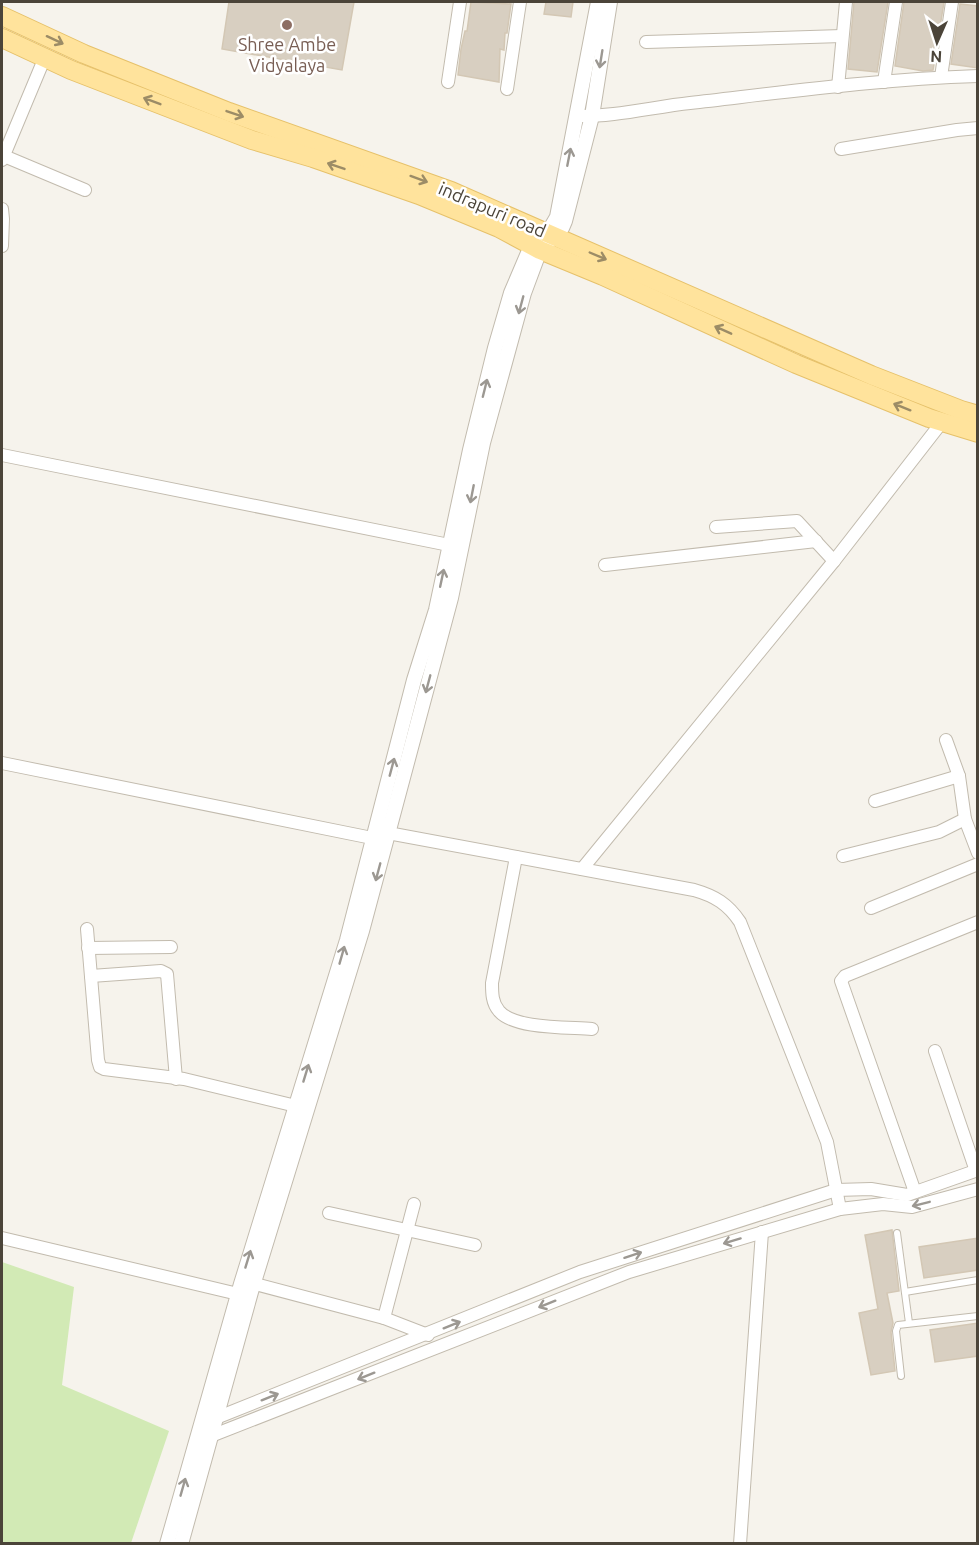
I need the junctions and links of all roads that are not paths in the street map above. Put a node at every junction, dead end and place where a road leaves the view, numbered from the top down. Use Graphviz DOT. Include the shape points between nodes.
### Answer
graph roads {
  1 [pos="460,2"];
  2 [pos="520,2"];
  3 [pos="598,2"];
  4 [pos="610,2"];
  5 [pos="846,2"];
  6 [pos="896,2"];
  7 [pos="952,2"];
  8 [pos="2,16"];
  9 [pos="842,36"];
  10 [pos="2,38"];
  11 [pos="646,42"];
  12 [pos="45,57"];
  13 [pos="978,76"];
  14 [pos="941,77"];
  15 [pos="448,82"];
  16 [pos="884,82"];
  17 [pos="838,87"];
  18 [pos="507,88"];
  19 [pos="577,116"];
  20 [pos="592,116"];
  21 [pos="978,128"];
  22 [pos="841,149"];
  23 [pos="3,158"];
  24 [pos="85,190"];
  25 [pos="2,209"];
  26 [pos="543,242"];
  27 [pos="2,246"];
  28 [pos="978,415"];
  29 [pos="942,422"];
  30 [pos="978,433"];
  31 [pos="2,455"];
  32 [pos="716,527"];
  33 [pos="816,541"];
  34 [pos="449,545"];
  35 [pos="834,561"];
  36 [pos="605,565"];
  37 [pos="946,740"];
  38 [pos="2,763"];
  39 [pos="959,776"];
  40 [pos="875,801"];
  41 [pos="965,819"];
  42 [pos="388,833"];
  43 [pos="372,838"];
  44 [pos="978,853"];
  45 [pos="843,856"];
  46 [pos="516,857"];
  47 [pos="978,864"];
  48 [pos="582,869"];
  49 [pos="871,908"];
  50 [pos="978,922"];
  51 [pos="87,929"];
  52 [pos="171,947"];
  53 [pos="88,948"];
  54 [pos="91,976"];
  55 [pos="332,1009"];
  56 [pos="592,1029"];
  57 [pos="935,1052"];
  58 [pos="176,1078"];
  59 [pos="296,1106"];
  60 [pos="977,1170"];
  61 [pos="977,1189"];
  62 [pos="836,1190"];
  63 [pos="915,1192"];
  64 [pos="978,1194"];
  65 [pos="414,1204"];
  66 [pos="840,1209"];
  67 [pos="329,1213"];
  68 [pos="408,1230"];
  69 [pos="762,1232"];
  70 [pos="897,1233"];
  71 [pos="2,1238"];
  72 [pos="475,1245"];
  73 [pos="978,1280"];
  74 [pos="244,1286"];
  75 [pos="905,1292"];
  76 [pos="978,1316"];
  77 [pos="384,1318"];
  78 [pos="909,1323"];
  79 [pos="427,1335"];
  80 [pos="449,1344"];
  81 [pos="901,1376"];
  82 [pos="216,1418"];
  83 [pos="211,1436"];
  84 [pos="167,1544"];
  85 [pos="181,1544"];
  86 [pos="740,1544"];
  1 -- 15 [label="street"];
  2 -- 18 [label="street"];
  3 -- 19 [label="street"];
  4 -- 20 [label="street, one-way"];
  5 -- 9 [label="street"];
  6 -- 16 [label="street"];
  7 -- 14 [label="street"];
  8 -- 26 [label="main road, indrapuri road, one-way" via="84,54 229,112 451,191"];
  9 -- 11 [label="street"];
  9 -- 17 [label="street"];
  10 -- 12 [label="main road"];
  12 -- 23 [label="street"];
  26 -- 12 [label="main road, one-way" via="313,158 252,141"];
  13 -- 14 [label="street"];
  14 -- 16 [label="street"];
  16 -- 17 [label="street"];
  17 -- 20 [label="street"];
  19 -- 20 [label="street"];
  26 -- 19 [label="street, one-way" via="557,217"];
  20 -- 26 [label="street" via="566,220"];
  21 -- 22 [label="street"];
  23 -- 24 [label="street"];
  25 -- 27 [label="street"];
  26 -- 28 [label="main road, indrapuri road, one-way"];
  29 -- 26 [label="main road, one-way" via="796,364 603,276"];
  34 -- 26 [label="street, one-way" via="511,293"];
  26 -- 42 [label="street, one-way" via="524,293 484,437 451,598"];
  29 -- 30 [label="main road"];
  29 -- 35 [label="street"];
  31 -- 34 [label="street"];
  32 -- 33 [label="street" via="797,521"];
  33 -- 35 [label="street"];
  33 -- 36 [label="street"];
  43 -- 34 [label="street, one-way"];
  35 -- 48 [label="street"];
  37 -- 39 [label="street"];
  38 -- 43 [label="street"];
  39 -- 40 [label="street"];
  39 -- 41 [label="street"];
  41 -- 44 [label="street"];
  41 -- 45 [label="street" via="939,832"];
  42 -- 46 [label="street"];
  42 -- 55 [label="street, one-way" via="362,931"];
  55 -- 43 [label="street, one-way"];
  46 -- 48 [label="street"];
  46 -- 56 [label="street" via="492,997 508,1019"];
  47 -- 49 [label="street"];
  48 -- 62 [label="street" via="694,890 721,900 732,910 826,1142"];
  50 -- 63 [label="street" via="845,976 841,981"];
  51 -- 53 [label="street"];
  52 -- 53 [label="street"];
  53 -- 54 [label="street"];
  54 -- 58 [label="street" via="100,1067"];
  54 -- 58 [label="street" via="167,974"];
  59 -- 55 [label="street, one-way"];
  55 -- 74 [label="street"];
  57 -- 60 [label="street"];
  58 -- 59 [label="street"];
  74 -- 59 [label="street, one-way"];
  60 -- 63 [label="street"];
  61 -- 64 [label="lane"];
  61 -- 66 [label="street, one-way" via="912,1207 883,1204"];
  62 -- 63 [label="street"];
  62 -- 66 [label="street"];
  79 -- 62 [label="street, one-way" via="604,1264"];
  65 -- 68 [label="street"];
  66 -- 69 [label="street"];
  67 -- 68 [label="street"];
  68 -- 72 [label="street"];
  68 -- 77 [label="street"];
  69 -- 80 [label="street, one-way" via="613,1277"];
  69 -- 86 [label="street"];
  70 -- 75 [label="lane"];
  71 -- 74 [label="street"];
  73 -- 75 [label="lane"];
  74 -- 77 [label="street"];
  74 -- 82 [label="street"];
  84 -- 74 [label="street, one-way"];
  75 -- 78 [label="lane"];
  76 -- 78 [label="lane"];
  77 -- 79 [label="street"];
  78 -- 81 [label="lane" via="896,1328"];
  79 -- 80 [label="street"];
  82 -- 79 [label="street, one-way"];
  80 -- 83 [label="street, one-way"];
  82 -- 83 [label="street"];
  83 -- 85 [label="street"];
}
